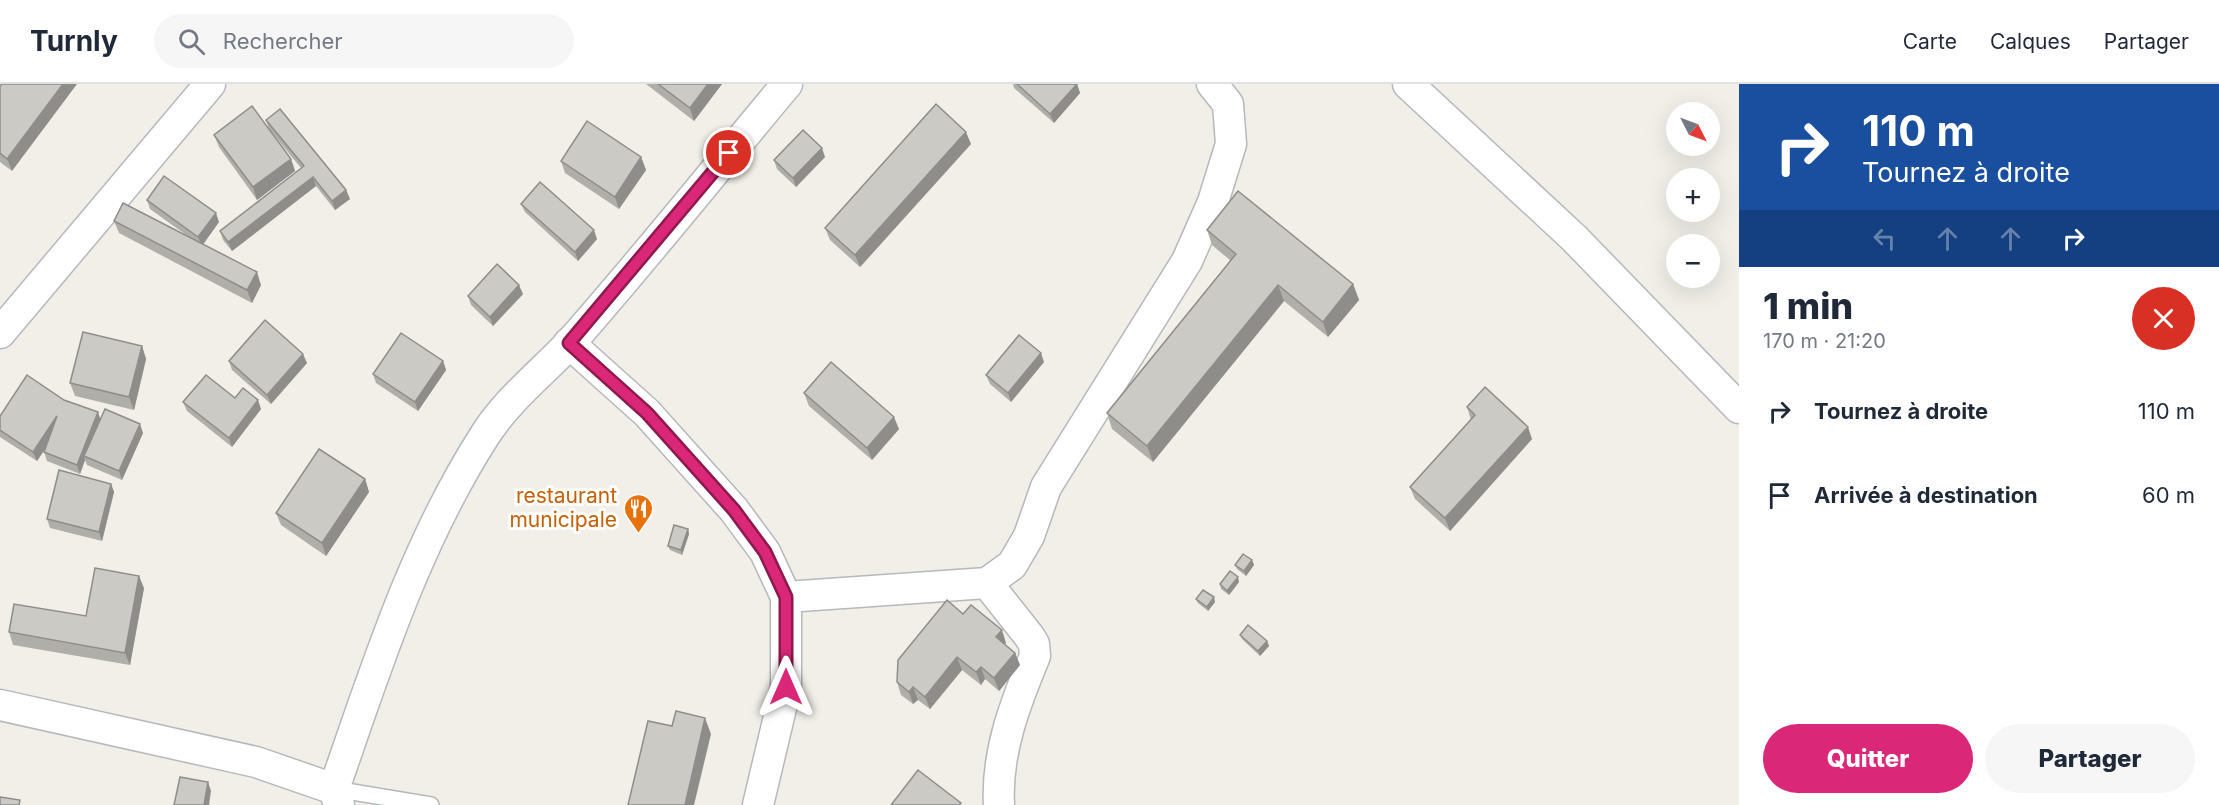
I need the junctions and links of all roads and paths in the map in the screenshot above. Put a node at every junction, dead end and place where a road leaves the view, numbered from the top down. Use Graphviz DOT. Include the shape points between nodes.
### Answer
graph roads {
  1 [pos="210,84"];
  2 [pos="787,84"];
  3 [pos="1212,84"];
  4 [pos="1408,84"];
  5 [pos="0,333"];
  6 [pos="569,343"];
  7 [pos="1739,408"];
  8 [pos="987,583"];
  9 [pos="786,597"];
  10 [pos="0,705"];
  11 [pos="337,797"];
  12 [pos="431,805"];
  13 [pos="758,805"];
  14 [pos="999,805"];
  1 -- 5 [label="street"];
  2 -- 6 [label="street"];
  3 -- 8 [label="street" via="1228,104 1231,144 1214,202 1192,251 1046,487 1029,536 1012,566"];
  4 -- 7 [label="street" via="1574,238"];
  6 -- 9 [label="street" via="647,413 734,510 765,552"];
  6 -- 11 [label="street" via="509,403 450,495 398,604"];
  8 -- 9 [label="street"];
  8 -- 14 [label="street" via="1029,636 1035,656 1007,729"];
  9 -- 13 [label="street" via="786,687"];
  10 -- 11 [label="street" via="256,762"];
  11 -- 12 [label="lane"];
}
